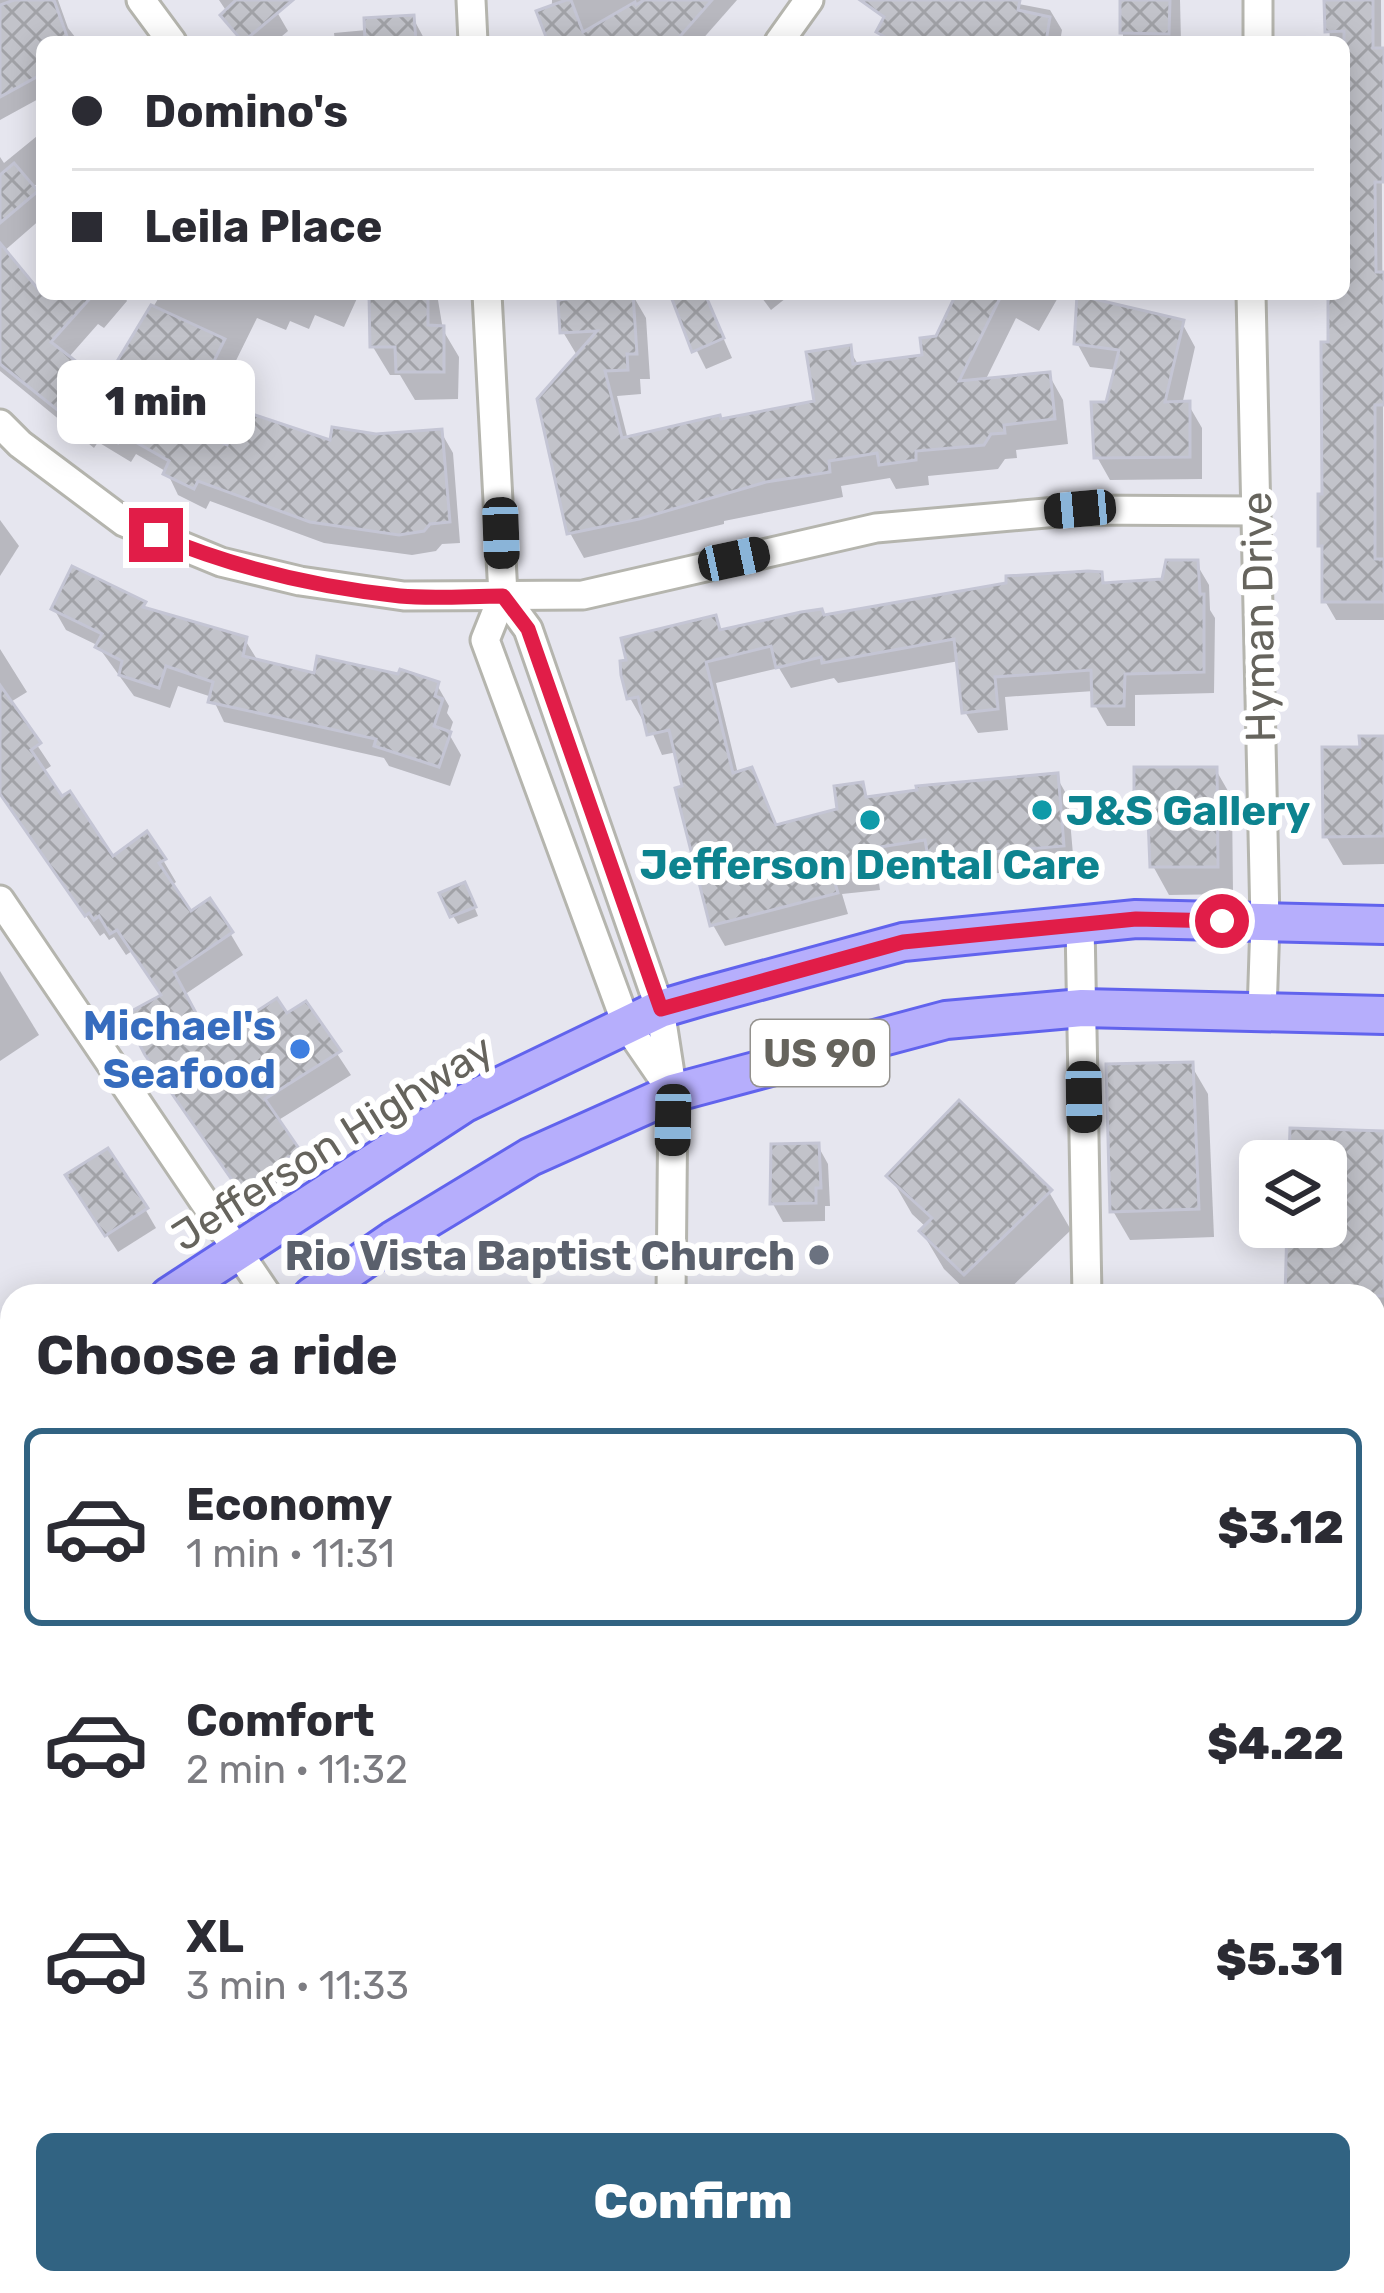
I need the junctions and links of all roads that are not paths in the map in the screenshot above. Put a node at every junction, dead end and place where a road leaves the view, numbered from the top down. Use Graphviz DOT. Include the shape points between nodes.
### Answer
graph roads {
  1 [pos="141,0"];
  2 [pos="471,0"];
  3 [pos="808,0"];
  4 [pos="1258,0"];
  5 [pos="168,36"];
  6 [pos="473,36"];
  7 [pos="791,36"];
  8 [pos="1258,36"];
  9 [pos="488,300"];
  10 [pos="1249,300"];
  11 [pos="0,424"];
  12 [pos="1255,511"];
  13 [pos="503,596"];
  14 [pos="0,900"];
  15 [pos="1265,922"];
  16 [pos="1080,925"];
  17 [pos="1384,925"];
  18 [pos="1082,1008"];
  19 [pos="661,1009"];
  20 [pos="1262,1012"];
  21 [pos="1384,1015"];
  22 [pos="627,1025"];
  23 [pos="673,1093"];
  24 [pos="235,1251"];
  25 [pos="187,1284"];
  26 [pos="259,1284"];
  27 [pos="329,1284"];
  28 [pos="671,1284"];
  29 [pos="1087,1284"];
  1 -- 5 [label="street"];
  2 -- 6 [label="street"];
  3 -- 7 [label="street"];
  4 -- 8 [label="street"];
  9 -- 13 [label="street"];
  10 -- 12 [label="street, Hyman Drive"];
  11 -- 13 [label="street" via="124,522 221,562 404,596"];
  12 -- 13 [label="street" via="1080,509 876,528 583,595"];
  12 -- 15 [label="street, Hyman Drive"];
  13 -- 19 [label="street" via="528,629"];
  13 -- 22 [label="street" via="484,640"];
  14 -- 24 [label="street"];
  15 -- 16 [label="main road, Jefferson Highway / US 90"];
  15 -- 17 [label="main road, Jefferson Highway / US 90"];
  15 -- 20 [label="street, Hyman Drive"];
  16 -- 18 [label="street"];
  16 -- 19 [label="main road, Jefferson Highway / US 90" via="903,942"];
  18 -- 20 [label="main road, US 90"];
  18 -- 23 [label="main road, US 90" via="946,1020"];
  18 -- 29 [label="street"];
  19 -- 22 [label="main road, Jefferson Highway / US 90"];
  19 -- 23 [label="street"];
  20 -- 21 [label="main road, US 90"];
  22 -- 23 [label="street"];
  22 -- 24 [label="main road, Jefferson Highway / US 90" via="465,1103"];
  23 -- 27 [label="main road, US 90" via="530,1157"];
  23 -- 28 [label="street"];
  24 -- 25 [label="main road, Jefferson Highway / US 90"];
  24 -- 26 [label="street"];
}
